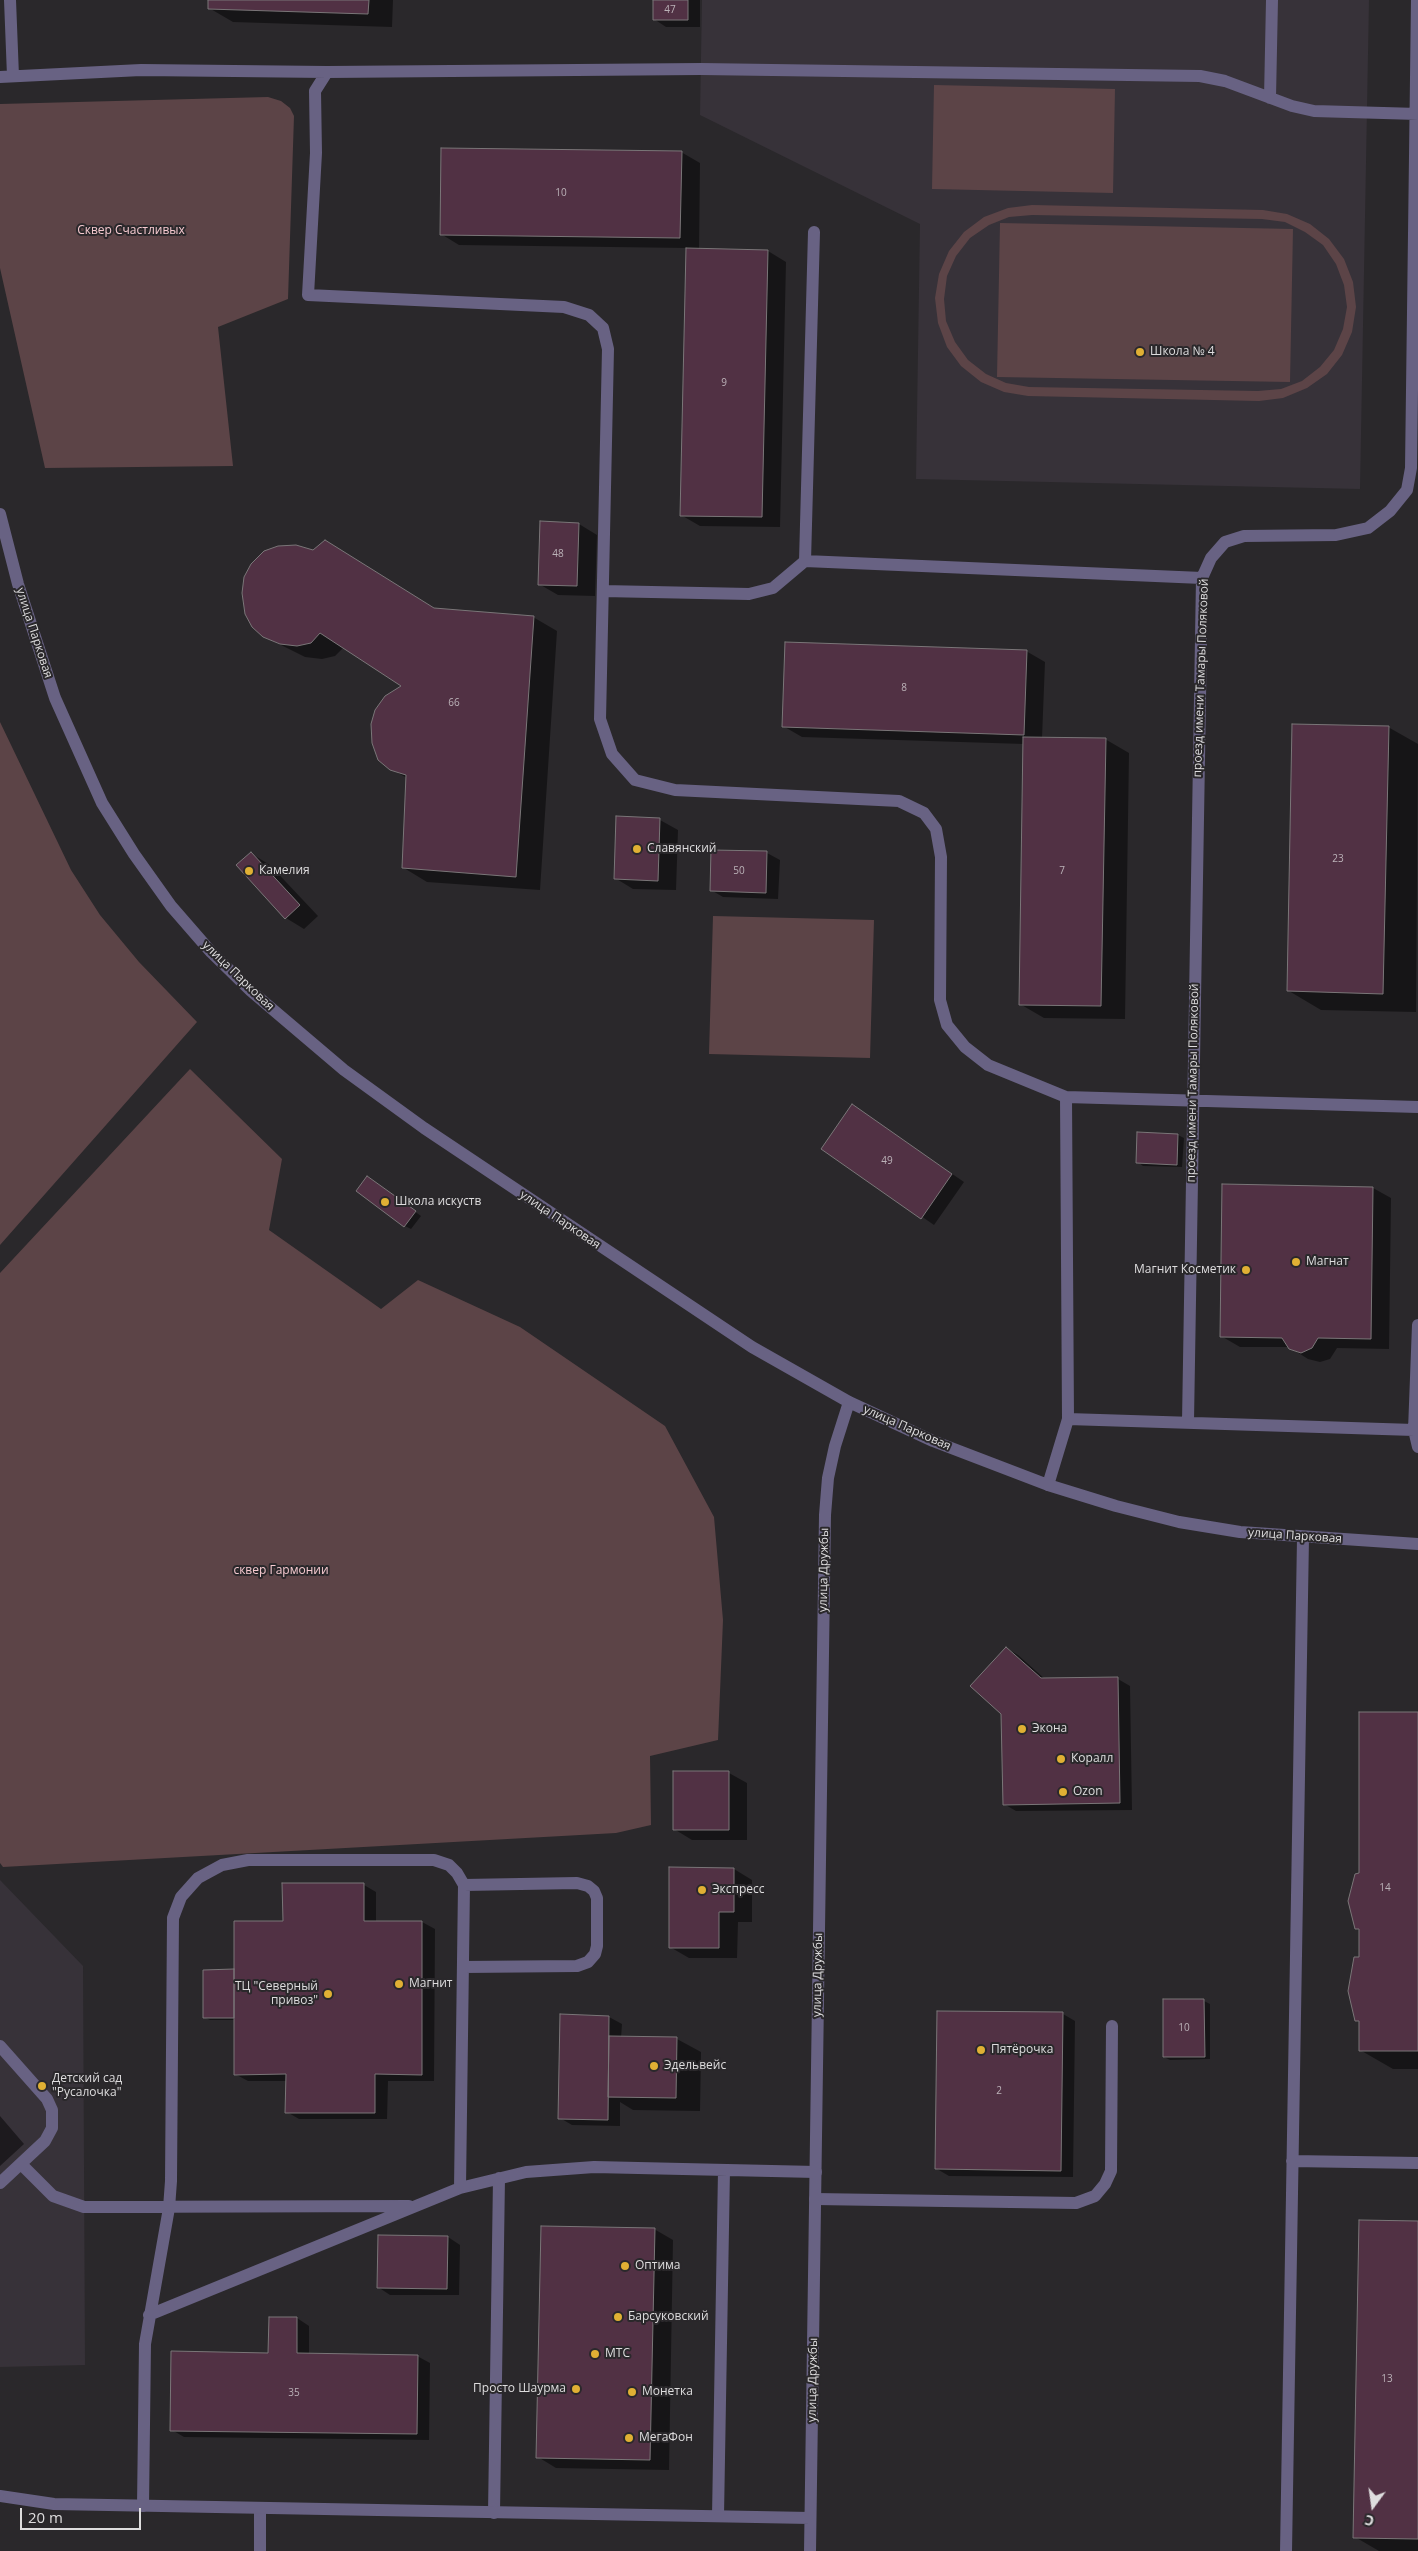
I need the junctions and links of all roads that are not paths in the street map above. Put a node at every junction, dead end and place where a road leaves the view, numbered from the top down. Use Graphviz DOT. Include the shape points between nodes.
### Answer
graph roads {
  1 [pos="10,0"];
  2 [pos="1272,0"];
  3 [pos="1417,0"];
  4 [pos="327,72"];
  5 [pos="6,76"];
  6 [pos="1270,98"];
  7 [pos="1416,114"];
  8 [pos="814,232"];
  9 [pos="1415,457"];
  10 [pos="0,514"];
  11 [pos="805,561"];
  12 [pos="1202,578"];
  13 [pos="603,591"];
  14 [pos="1066,1098"];
  15 [pos="1192,1101"];
  16 [pos="1418,1107"];
  17 [pos="1418,1325"];
  18 [pos="1418,1354"];
  19 [pos="849,1402"];
  20 [pos="1068,1419"];
  21 [pos="1188,1421"];
  22 [pos="1414,1430"];
  23 [pos="1418,1447"];
  24 [pos="1048,1485"];
  25 [pos="1303,1538"];
  26 [pos="1418,1544"];
  27 [pos="464,1884"];
  28 [pos="463,1966"];
  29 [pos="1112,2026"];
  30 [pos="0,2046"];
  31 [pos="1292,2161"];
  32 [pos="1418,2162"];
  33 [pos="21,2164"];
  34 [pos="724,2170"];
  35 [pos="816,2172"];
  36 [pos="499,2178"];
  37 [pos="0,2183"];
  38 [pos="460,2188"];
  39 [pos="815,2200"];
  40 [pos="416,2206"];
  41 [pos="169,2208"];
  42 [pos="149,2315"];
  43 [pos="0,2496"];
  44 [pos="143,2506"];
  45 [pos="260,2508"];
  46 [pos="494,2513"];
  47 [pos="718,2516"];
  48 [pos="810,2518"];
  49 [pos="260,2551"];
  50 [pos="810,2551"];
  51 [pos="1286,2551"];
  1 -- 5 [label="street"];
  2 -- 6 [label="street"];
  3 -- 7 [label="street, проезд имени Тамары Поляковой"];
  4 -- 5 [label="street" via="141,70"];
  4 -- 6 [label="street" via="701,69 1200,76 1225,81"];
  4 -- 13 [label="street" via="315,91 316,153 308,295 564,307 589,314 603,328 608,349"];
  6 -- 7 [label="street" via="1314,111"];
  7 -- 9 [label="street, проезд имени Тамары Поляковой"];
  8 -- 11 [label="street"];
  9 -- 12 [label="street, проезд имени Тамары Поляковой" via="1407,490 1390,512 1368,528 1336,535 1244,536 1225,542 1211,558"];
  10 -- 19 [label="street, улица Парковая" via="55,698 102,803 171,906 211,952 303,1037 424,1128 752,1347"];
  11 -- 12 [label="street"];
  11 -- 13 [label="street" via="773,588 749,594"];
  12 -- 15 [label="street, проезд имени Тамары Поляковой"];
  13 -- 14 [label="street" via="600,719 612,754 635,780 675,790 899,801 924,813 936,829 941,857 940,1000 947,1025 965,1047 988,1066"];
  14 -- 15 [label="street"];
  14 -- 20 [label="street"];
  15 -- 16 [label="street"];
  15 -- 21 [label="street, проезд имени Тамары Поляковой"];
  17 -- 18 [label="street"];
  18 -- 22 [label="street"];
  19 -- 24 [label="street, улица Парковая" via="933,1441"];
  19 -- 35 [label="street, улица Дружбы" via="828,1478 825,1515"];
  20 -- 21 [label="street"];
  20 -- 24 [label="street"];
  21 -- 22 [label="street"];
  22 -- 23 [label="street"];
  24 -- 25 [label="street, улица Парковая" via="1179,1522"];
  25 -- 26 [label="street, улица Парковая"];
  25 -- 31 [label="street"];
  27 -- 28 [label="street"];
  27 -- 28 [label="street" via="576,1883 588,1886 597,1898 597,1946 588,1962 577,1966"];
  27 -- 41 [label="street" via="449,1865 434,1860 248,1860 222,1865 198,1878 181,1897 173,1918"];
  28 -- 38 [label="street"];
  29 -- 39 [label="street" via="1110,2170 1105,2184 1095,2196 1076,2203"];
  30 -- 33 [label="street" via="47,2099 52,2110 52,2128 45,2141"];
  31 -- 32 [label="street"];
  31 -- 51 [label="street"];
  33 -- 37 [label="street"];
  33 -- 41 [label="street" via="53,2196 69,2203 84,2207"];
  34 -- 35 [label="street"];
  34 -- 36 [label="street" via="594,2166 526,2172"];
  34 -- 47 [label="street"];
  35 -- 39 [label="street, улица Дружбы"];
  36 -- 38 [label="street"];
  36 -- 46 [label="street"];
  38 -- 40 [label="street"];
  39 -- 48 [label="street, улица Дружбы"];
  40 -- 41 [label="street"];
  40 -- 42 [label="street"];
  41 -- 42 [label="street"];
  42 -- 44 [label="street" via="145,2344"];
  43 -- 44 [label="street" via="54,2504"];
  44 -- 45 [label="street"];
  45 -- 46 [label="street"];
  45 -- 49 [label="street"];
  46 -- 47 [label="street"];
  47 -- 48 [label="street"];
  48 -- 50 [label="street, улица Дружбы"];
}
